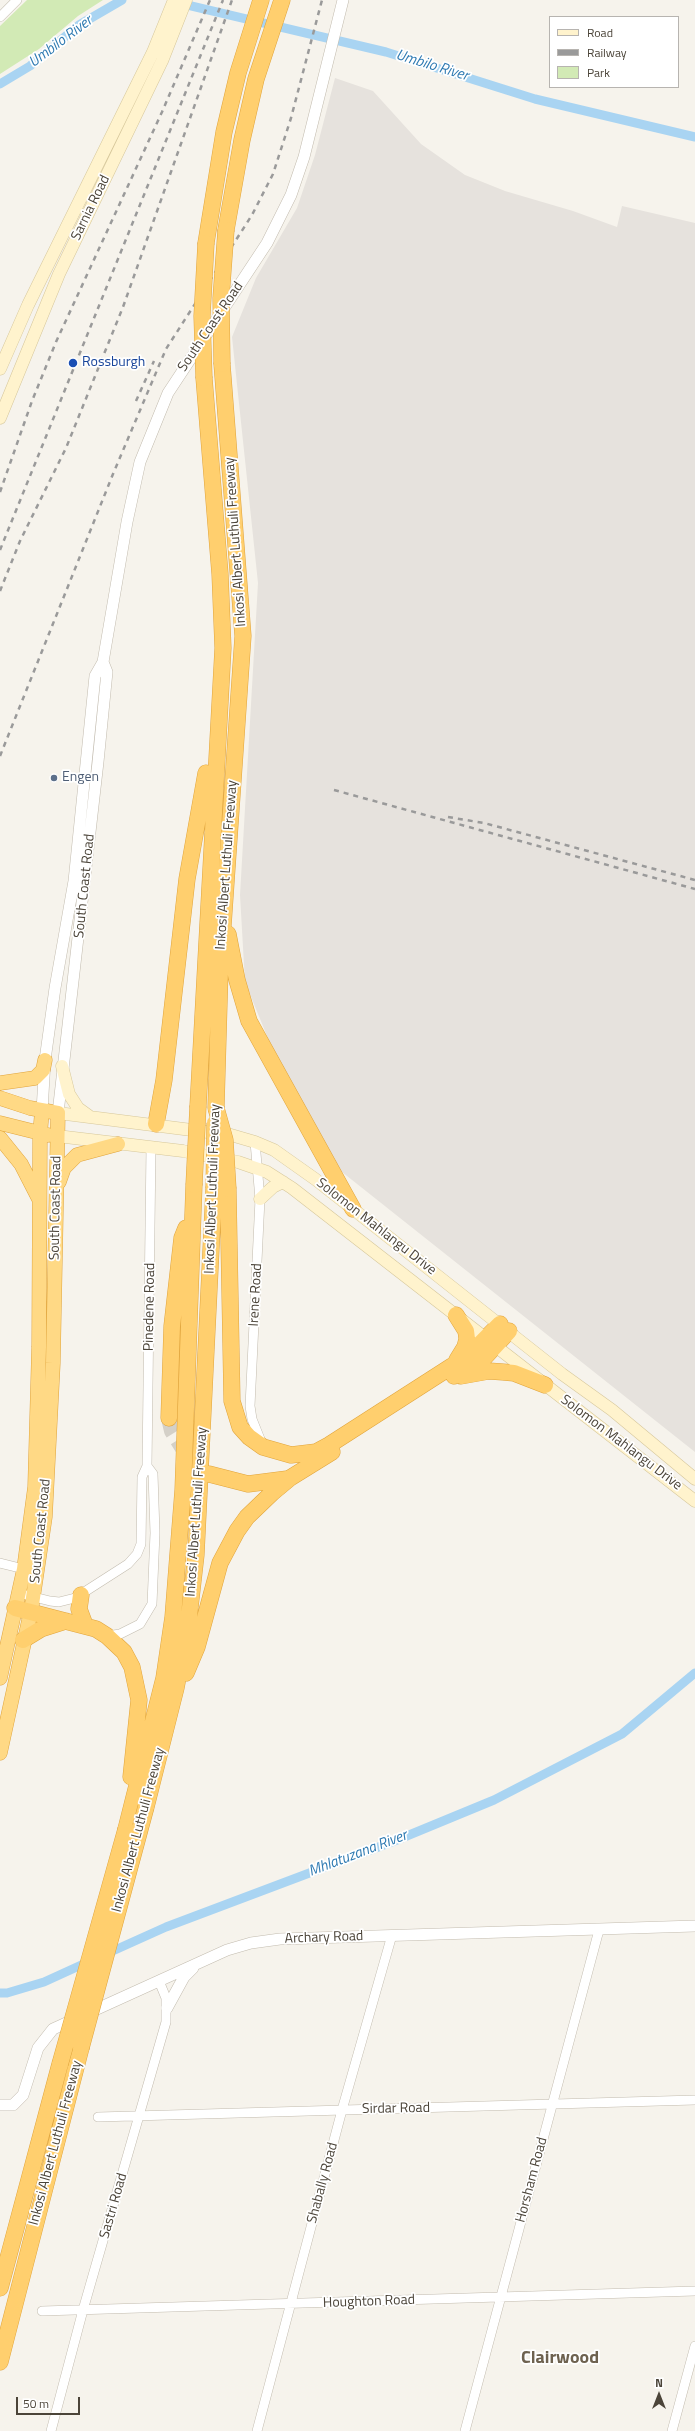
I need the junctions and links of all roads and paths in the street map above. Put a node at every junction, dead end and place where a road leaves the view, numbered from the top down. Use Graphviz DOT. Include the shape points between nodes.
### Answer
graph roads {
  1 [pos="17,0"];
  2 [pos="174,0"];
  3 [pos="186,0"];
  4 [pos="261,0"];
  5 [pos="282,0"];
  6 [pos="344,0"];
  7 [pos="0,17"];
  8 [pos="167,33"];
  9 [pos="0,369"];
  10 [pos="0,418"];
  11 [pos="102,662"];
  12 [pos="93,696"];
  13 [pos="104,698"];
  14 [pos="220,699"];
  15 [pos="90,724"];
  16 [pos="102,725"];
  17 [pos="79,881"];
  18 [pos="224,905"];
  19 [pos="66,930"];
  20 [pos="80,932"];
  21 [pos="46,1060"];
  22 [pos="62,1066"];
  23 [pos="0,1084"];
  24 [pos="0,1098"];
  25 [pos="42,1110"];
  26 [pos="58,1113"];
  27 [pos="91,1117"];
  28 [pos="0,1123"];
  29 [pos="156,1124"];
  30 [pos="40,1134"];
  31 [pos="57,1136"];
  32 [pos="0,1138"];
  33 [pos="255,1142"];
  34 [pos="118,1144"];
  35 [pos="151,1147"];
  36 [pos="259,1169"];
  37 [pos="283,1182"];
  38 [pos="221,1189"];
  39 [pos="56,1196"];
  40 [pos="260,1200"];
  41 [pos="40,1201"];
  42 [pos="192,1209"];
  43 [pos="353,1209"];
  44 [pos="456,1315"];
  45 [pos="504,1328"];
  46 [pos="491,1343"];
  47 [pos="39,1363"];
  48 [pos="53,1363"];
  49 [pos="452,1366"];
  50 [pos="441,1384"];
  51 [pos="545,1385"];
  52 [pos="45,1390"];
  53 [pos="169,1418"];
  54 [pos="263,1447"];
  55 [pos="147,1466"];
  56 [pos="208,1474"];
  57 [pos="290,1478"];
  58 [pos="695,1479"];
  59 [pos="695,1501"];
  60 [pos="137,1554"];
  61 [pos="155,1555"];
  62 [pos="0,1563"];
  63 [pos="31,1571"];
  64 [pos="81,1595"];
  65 [pos="17,1601"];
  66 [pos="32,1604"];
  67 [pos="66,1621"];
  68 [pos="85,1626"];
  69 [pos="107,1636"];
  70 [pos="23,1640"];
  71 [pos="0,1678"];
  72 [pos="6,1688"];
  73 [pos="176,1688"];
  74 [pos="4,1710"];
  75 [pos="0,1753"];
  76 [pos="139,1806"];
  77 [pos="695,1926"];
  78 [pos="599,1930"];
  79 [pos="392,1936"];
  80 [pos="202,1962"];
  81 [pos="159,1981"];
  82 [pos="167,2008"];
  83 [pos="695,2100"];
  84 [pos="0,2105"];
  85 [pos="552,2105"];
  86 [pos="342,2110"];
  87 [pos="140,2116"];
  88 [pos="98,2117"];
  89 [pos="0,2288"];
  90 [pos="695,2291"];
  91 [pos="501,2297"];
  92 [pos="291,2304"];
  93 [pos="83,2310"];
  94 [pos="42,2311"];
  95 [pos="695,2346"];
  96 [pos="693,2360"];
  97 [pos="0,2362"];
  98 [pos="51,2431"];
  99 [pos="257,2431"];
  100 [pos="465,2431"];
  101 [pos="672,2431"];
  1 -- 7 [label="street"];
  2 -- 8 [label="main road, Sarnia Road"];
  3 -- 8 [label="main road, Sarnia Road"];
  4 -- 14 [label="highway, Inkosi Albert Luthuli Freeway, bridge" via="244,52 219,156 206,243 202,316 204,378 222,602"];
  5 -- 18 [label="highway, Inkosi Albert Luthuli Freeway, bridge" via="263,56 242,140 226,230 221,298 222,364 243,622"];
  6 -- 11 [label="street, South Coast Road" via="299,175 280,220 175,381 148,439 133,490"];
  8 -- 9 [label="main road, Sarnia Road" via="28,306"];
  8 -- 10 [label="main road, Sarnia Road" via="59,274"];
  11 -- 12 [label="street, South Coast Road" via="96,672"];
  11 -- 13 [label="street, South Coast Road" via="107,672"];
  12 -- 13 [label="street"];
  12 -- 15 [label="street, South Coast Road"];
  13 -- 16 [label="street, South Coast Road"];
  14 -- 29 [label="highway" via="187,879 164,1080"];
  14 -- 42 [label="highway, Inkosi Albert Luthuli Freeway, bridge"];
  15 -- 16 [label="street"];
  15 -- 17 [label="street, South Coast Road"];
  16 -- 17 [label="street, South Coast Road"];
  17 -- 19 [label="street, South Coast Road"];
  17 -- 20 [label="street, South Coast Road"];
  18 -- 38 [label="highway, Inkosi Albert Luthuli Freeway, bridge" via="216,1108"];
  18 -- 43 [label="highway" via="237,980 249,1021"];
  19 -- 20 [label="street"];
  19 -- 21 [label="street, South Coast Road" via="55,988"];
  20 -- 22 [label="street, South Coast Road"];
  21 -- 23 [label="highway" via="43,1070 35,1078"];
  21 -- 25 [label="street, South Coast Road"];
  22 -- 26 [label="street, South Coast Road"];
  22 -- 27 [label="main road" via="69,1094 78,1108"];
  24 -- 25 [label="highway, Solomon Mahlangu Drive"];
  25 -- 26 [label="highway, Solomon Mahlangu Drive"];
  25 -- 30 [label="highway, South Coast Road"];
  26 -- 27 [label="main road, Solomon Mahlangu Drive"];
  26 -- 31 [label="highway, South Coast Road"];
  27 -- 29 [label="main road, Solomon Mahlangu Drive"];
  28 -- 30 [label="highway, Solomon Mahlangu Drive"];
  29 -- 33 [label="main road, Solomon Mahlangu Drive" via="231,1135"];
  30 -- 31 [label="highway, Solomon Mahlangu Drive"];
  30 -- 41 [label="highway, South Coast Road"];
  31 -- 34 [label="main road, Solomon Mahlangu Drive"];
  31 -- 39 [label="highway, South Coast Road"];
  32 -- 41 [label="highway" via="21,1164"];
  33 -- 36 [label="street, Irene Road"];
  33 -- 43 [label="main road, Solomon Mahlangu Drive" via="291,1161"];
  34 -- 35 [label="main road, Solomon Mahlangu Drive"];
  34 -- 39 [label="highway" via="87,1151 69,1161"];
  35 -- 36 [label="main road, Solomon Mahlangu Drive" via="238,1162"];
  35 -- 55 [label="street, Pinedene Road"];
  36 -- 37 [label="main road, Solomon Mahlangu Drive"];
  36 -- 40 [label="street, Irene Road"];
  37 -- 40 [label="main road" via="273,1187"];
  37 -- 44 [label="main road, Solomon Mahlangu Drive"];
  38 -- 54 [label="highway" via="232,1401 240,1427"];
  38 -- 73 [label="highway, Inkosi Albert Luthuli Freeway" via="196,1554 188,1625"];
  39 -- 48 [label="highway, South Coast Road"];
  40 -- 54 [label="street, Irene Road" via="250,1406"];
  41 -- 47 [label="highway, South Coast Road"];
  42 -- 53 [label="highway" via="182,1238 172,1326"];
  42 -- 76 [label="highway, Inkosi Albert Luthuli Freeway" via="189,1347 177,1581 164,1678"];
  43 -- 45 [label="main road, Solomon Mahlangu Drive"];
  44 -- 46 [label="main road, Solomon Mahlangu Drive"];
  44 -- 49 [label="highway" via="466,1331 467,1339 461,1356"];
  45 -- 46 [label="highway"];
  45 -- 58 [label="main road, Solomon Mahlangu Drive" via="612,1410"];
  46 -- 49 [label="highway"];
  46 -- 50 [label="highway" via="484,1357"];
  46 -- 51 [label="main road, Solomon Mahlangu Drive"];
  47 -- 48 [label="highway"];
  47 -- 52 [label="highway, South Coast Road"];
  48 -- 52 [label="highway, South Coast Road"];
  49 -- 54 [label="highway" via="316,1452 291,1455"];
  50 -- 51 [label="highway" via="474,1372 489,1371 514,1373"];
  50 -- 57 [label="highway"];
  51 -- 59 [label="main road, Solomon Mahlangu Drive"];
  52 -- 63 [label="highway, South Coast Road" via="39,1516"];
  55 -- 60 [label="street, Pinedene Road" via="142,1477 142,1533"];
  55 -- 61 [label="street, Pinedene Road" via="153,1474"];
  56 -- 57 [label="highway" via="248,1484"];
  57 -- 73 [label="highway" via="247,1517 228,1546 220,1563 190,1665"];
  60 -- 61 [label="street"];
  60 -- 64 [label="street" via="128,1564"];
  61 -- 69 [label="street, Pinedene Road" via="154,1592 147,1616 131,1630"];
  62 -- 63 [label="street"];
  63 -- 65 [label="highway, South Coast Road"];
  63 -- 66 [label="highway, South Coast Road"];
  64 -- 66 [label="street" via="59,1602"];
  64 -- 68 [label="highway" via="80,1609"];
  65 -- 66 [label="highway"];
  65 -- 71 [label="highway, South Coast Road"];
  66 -- 67 [label="highway"];
  66 -- 70 [label="highway, South Coast Road"];
  67 -- 68 [label="highway"];
  67 -- 70 [label="highway" via="42,1629"];
  68 -- 69 [label="highway"];
  69 -- 76 [label="highway" via="124,1652 132,1666 137,1684 138,1700 131,1762"];
  70 -- 72 [label="highway, South Coast Road"];
  72 -- 74 [label="highway, South Coast Road"];
  73 -- 76 [label="highway, Inkosi Albert Luthuli Freeway"];
  74 -- 75 [label="highway, South Coast Road"];
  76 -- 89 [label="highway, Inkosi Albert Luthuli Freeway, bridge" via="126,1829"];
  76 -- 97 [label="highway, Inkosi Albert Luthuli Freeway, bridge" via="81,2048"];
  77 -- 78 [label="street, Archary Road"];
  78 -- 79 [label="street, Archary Road"];
  78 -- 85 [label="street, Horsham Road"];
  79 -- 80 [label="street, Archary Road" via="280,1939 251,1943"];
  79 -- 86 [label="street, Shabally Road"];
  80 -- 81 [label="street, Archary Road"];
  80 -- 82 [label="street" via="184,1977"];
  81 -- 82 [label="street, Sastri Road"];
  81 -- 84 [label="street, Archary Road" via="53,2029 38,2048 19,2102 13,2105"];
  82 -- 87 [label="street, Sastri Road" via="166,2022"];
  83 -- 85 [label="street, Sirdar Road"];
  85 -- 86 [label="street, Sirdar Road"];
  85 -- 91 [label="street, Horsham Road"];
  86 -- 87 [label="street, Sirdar Road"];
  86 -- 92 [label="street, Shabally Road"];
  87 -- 88 [label="street, Sirdar Road"];
  87 -- 93 [label="street, Sastri Road"];
  90 -- 91 [label="street, Houghton Road"];
  91 -- 92 [label="street, Houghton Road"];
  91 -- 100 [label="street, Horsham Road"];
  92 -- 93 [label="street, Houghton Road"];
  92 -- 99 [label="street, Shabally Road"];
  93 -- 94 [label="street, Houghton Road"];
  93 -- 98 [label="street, Sastri Road"];
  95 -- 96 [label="street"];
  96 -- 101 [label="street"];
}
